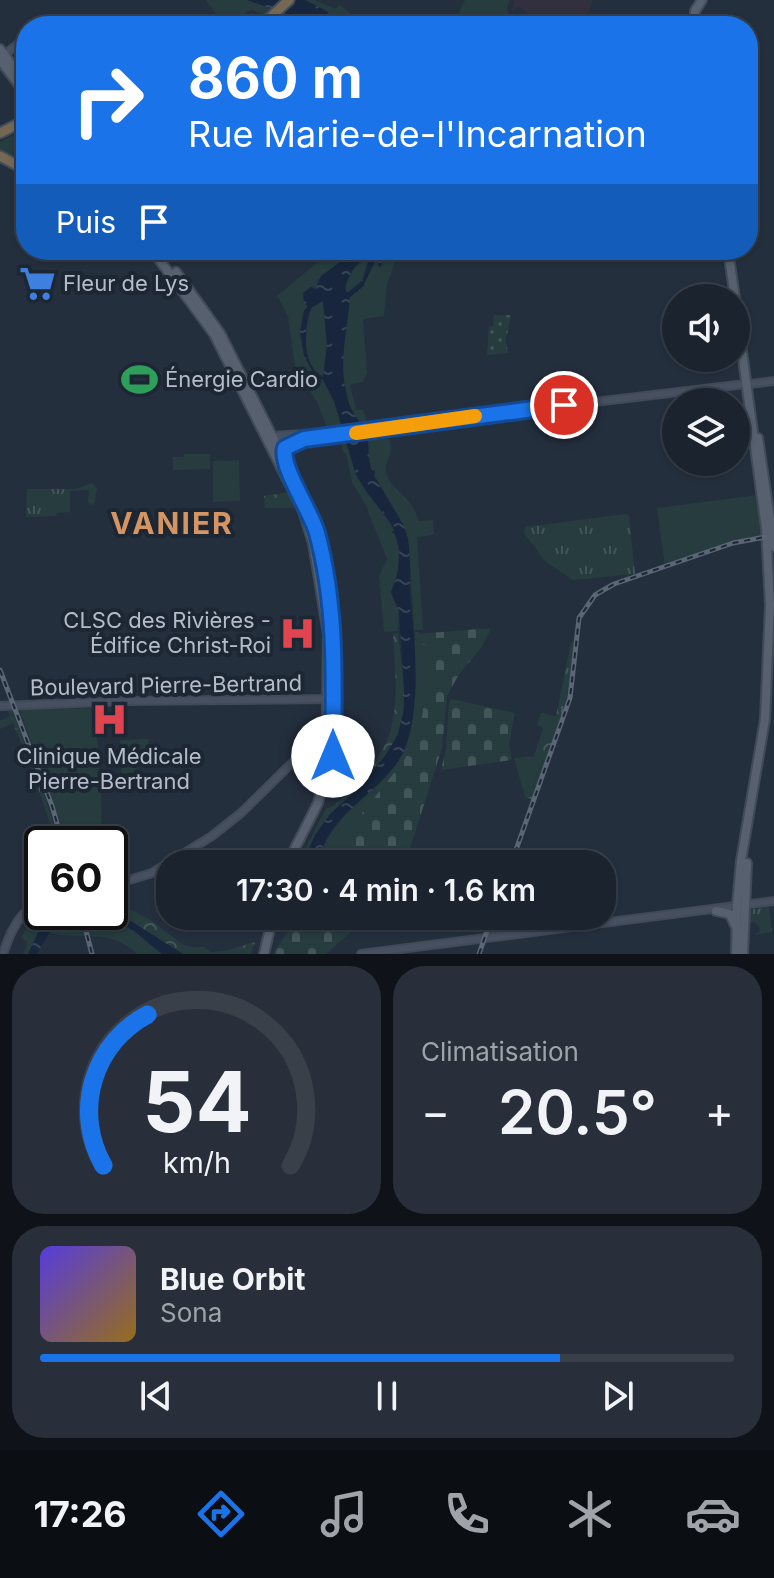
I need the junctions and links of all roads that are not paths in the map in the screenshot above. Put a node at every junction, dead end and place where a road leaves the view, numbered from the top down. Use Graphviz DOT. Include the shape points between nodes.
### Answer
graph roads {
  1 [pos="281,0"];
  2 [pos="289,0"];
  3 [pos="268,16"];
  4 [pos="271,16"];
  5 [pos="1,56"];
  6 [pos="16,73"];
  7 [pos="16,79"];
  8 [pos="160,260"];
  9 [pos="166,260"];
  10 [pos="729,260"];
  11 [pos="733,284"];
  12 [pos="746,372"];
  13 [pos="774,381"];
  14 [pos="748,384"];
  15 [pos="342,433"];
  16 [pos="268,436"];
  17 [pos="304,439"];
  18 [pos="283,458"];
  19 [pos="774,547"];
  20 [pos="774,637"];
  21 [pos="330,699"];
  22 [pos="0,706"];
  23 [pos="330,759"];
  24 [pos="296,850"];
  25 [pos="128,880"];
  26 [pos="774,902"];
  27 [pos="740,906"];
  28 [pos="699,910"];
  29 [pos="716,911"];
  30 [pos="24,912"];
  31 [pos="736,929"];
  32 [pos="267,930"];
  33 [pos="3,954"];
  34 [pos="262,954"];
  35 [pos="361,954"];
  36 [pos="736,954"];
  37 [pos="743,954"];
  1 -- 3 [label="highway"];
  2 -- 4 [label="highway"];
  5 -- 6 [label="main road"];
  5 -- 7 [label="main road"];
  8 -- 16 [label="main road" via="209,325"];
  9 -- 16 [label="main road" via="216,326"];
  10 -- 11 [label="main road"];
  12 -- 14 [label="main road"];
  13 -- 14 [label="main road"];
  14 -- 15 [label="main road"];
  14 -- 19 [label="main road"];
  14 -- 27 [label="main road" via="770,605 765,725 741,861"];
  15 -- 16 [label="main road"];
  15 -- 17 [label="main road"];
  16 -- 17 [label="main road"];
  16 -- 18 [label="main road"];
  16 -- 21 [label="main road" via="313,543 328,624"];
  17 -- 18 [label="main road" via="287,446"];
  18 -- 21 [label="main road" via="310,510 319,542 333,623"];
  20 -- 27 [label="main road" via="771,719"];
  21 -- 22 [label="main road, Boulevard Pierre-Bertrand"];
  21 -- 23 [label="main road"];
  23 -- 24 [label="main road"];
  23 -- 25 [label="main road" via="304,761 282,773 212,836 152,873"];
  26 -- 27 [label="main road"];
  27 -- 28 [label="main road"];
  27 -- 29 [label="main road"];
  27 -- 31 [label="main road"];
  27 -- 37 [label="main road"];
  28 -- 29 [label="main road"];
  28 -- 35 [label="main road"];
  29 -- 31 [label="main road" via="731,915"];
  30 -- 33 [label="main road"];
  31 -- 36 [label="main road"];
  32 -- 34 [label="main road"];
}
